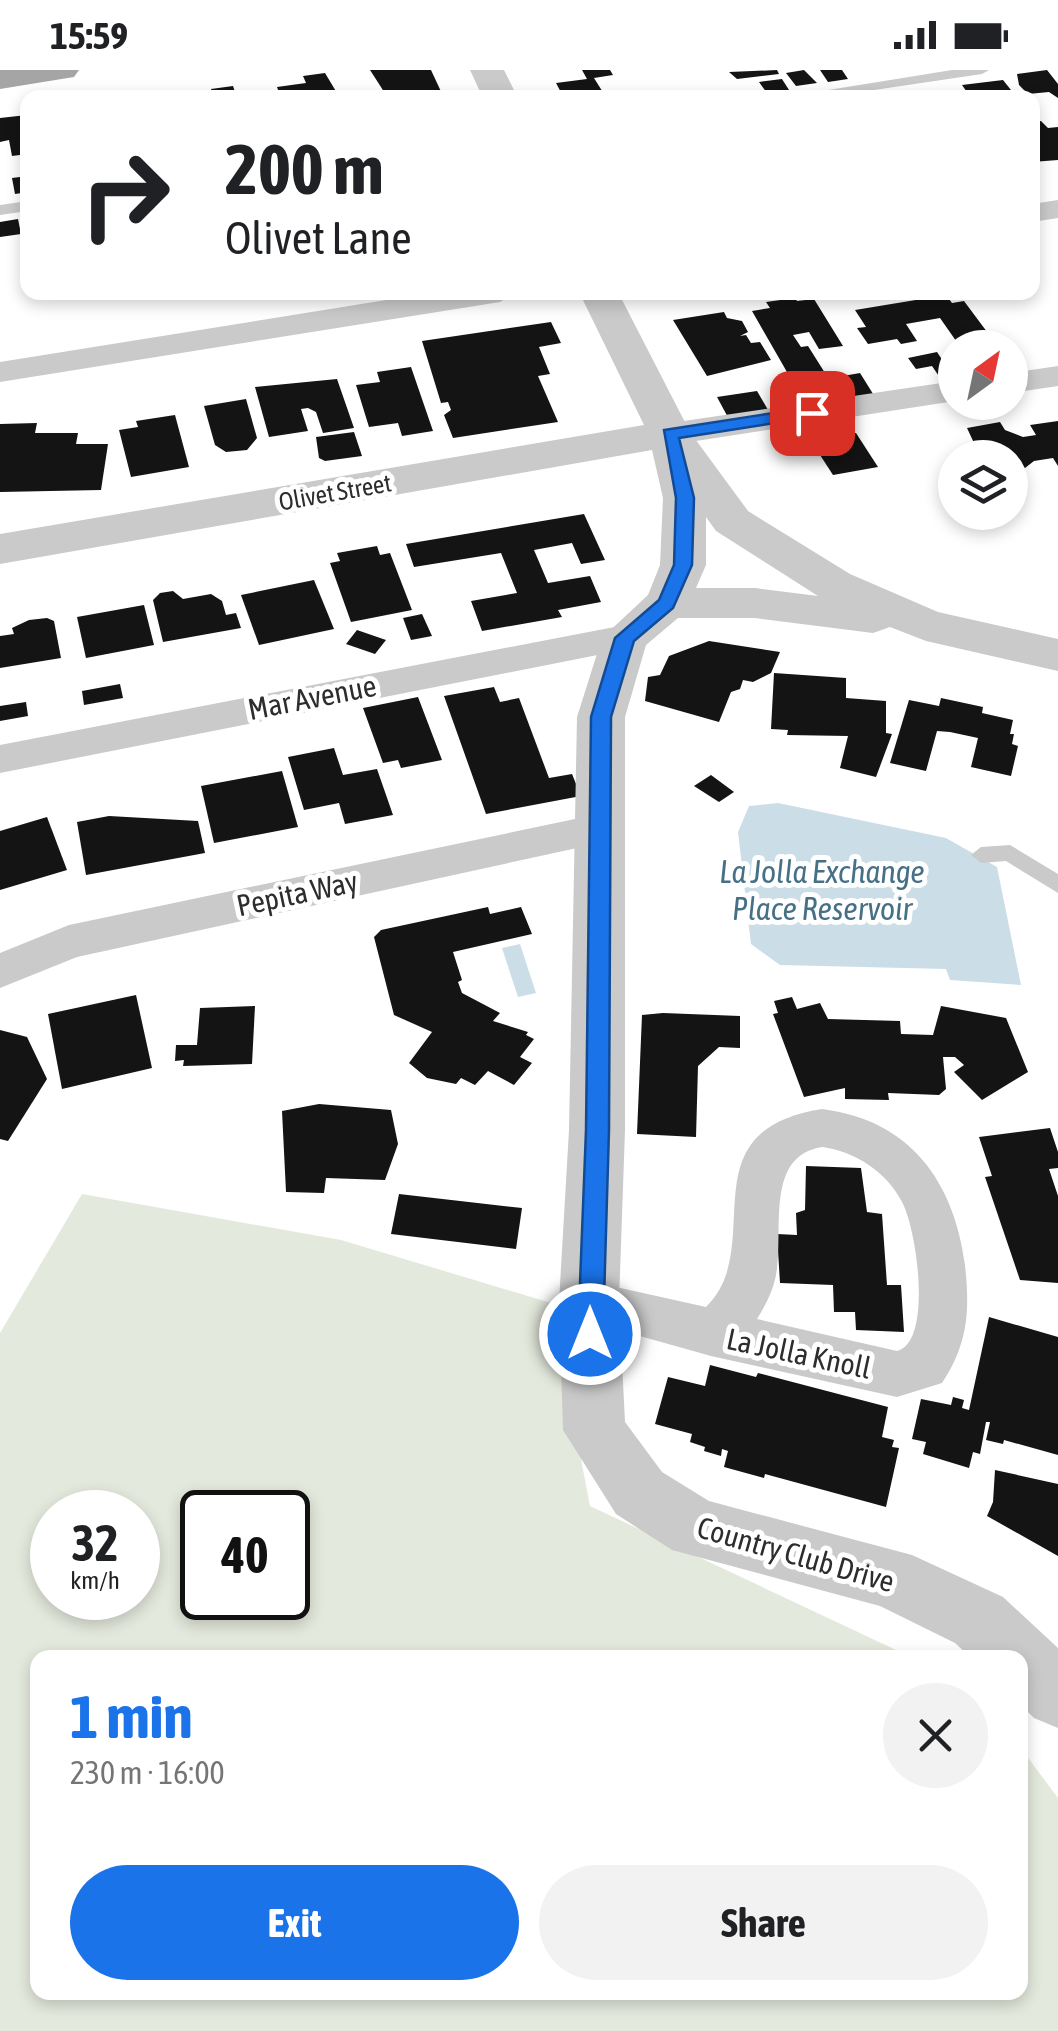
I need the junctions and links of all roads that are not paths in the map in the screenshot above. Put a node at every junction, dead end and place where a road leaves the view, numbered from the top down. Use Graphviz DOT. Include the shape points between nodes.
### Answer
graph roads {
  1 [pos="62,70"];
  2 [pos="982,70"];
  3 [pos="0,78"];
  4 [pos="842,90"];
  5 [pos="450,300"];
  6 [pos="602,300"];
  7 [pos="0,372"];
  8 [pos="1058,376"];
  9 [pos="1028,380"];
  10 [pos="938,394"];
  11 [pos="670,434"];
  12 [pos="0,549"];
  13 [pos="646,621"];
  14 [pos="926,625"];
  15 [pos="1054,654"];
  16 [pos="0,759"];
  17 [pos="599,829"];
  18 [pos="982,855"];
  19 [pos="1058,885"];
  20 [pos="0,971"];
  21 [pos="589,1302"];
  22 [pos="711,1334"];
  23 [pos="1011,1650"];
  24 [pos="1028,1666"];
  25 [pos="1058,1694"];
  1 -- 3 [label="main road"];
  2 -- 4 [label="lane"];
  5 -- 7 [label="street"];
  6 -- 11 [label="street"];
  8 -- 9 [label="street"];
  10 -- 11 [label="street"];
  11 -- 12 [label="street, Olivet Street"];
  11 -- 13 [label="street, Country Club Drive" via="685,498 683,565"];
  11 -- 14 [label="street" via="732,522 834,585"];
  13 -- 14 [label="street" via="756,603"];
  13 -- 16 [label="street, Mar Avenue"];
  13 -- 17 [label="street, Country Club Drive" via="601,717"];
  14 -- 15 [label="street"];
  17 -- 20 [label="street, Pepita Way" via="68,942"];
  17 -- 21 [label="street, Country Club Drive" via="598,1130"];
  18 -- 19 [label="lane" via="1010,854"];
  21 -- 22 [label="street, La Jolla Knoll"];
  21 -- 23 [label="street, Country Club Drive" via="594,1430 639,1493 695,1528 889,1577 979,1620"];
  22 -- 22 [label="street, La Jolla Knoll" via="897,1374 924,1367 939,1344 945,1300 927,1200 907,1172 878,1146 837,1127 783,1142 761,1178 749,1288"];
  24 -- 25 [label="street, Country Club Drive"];
}
